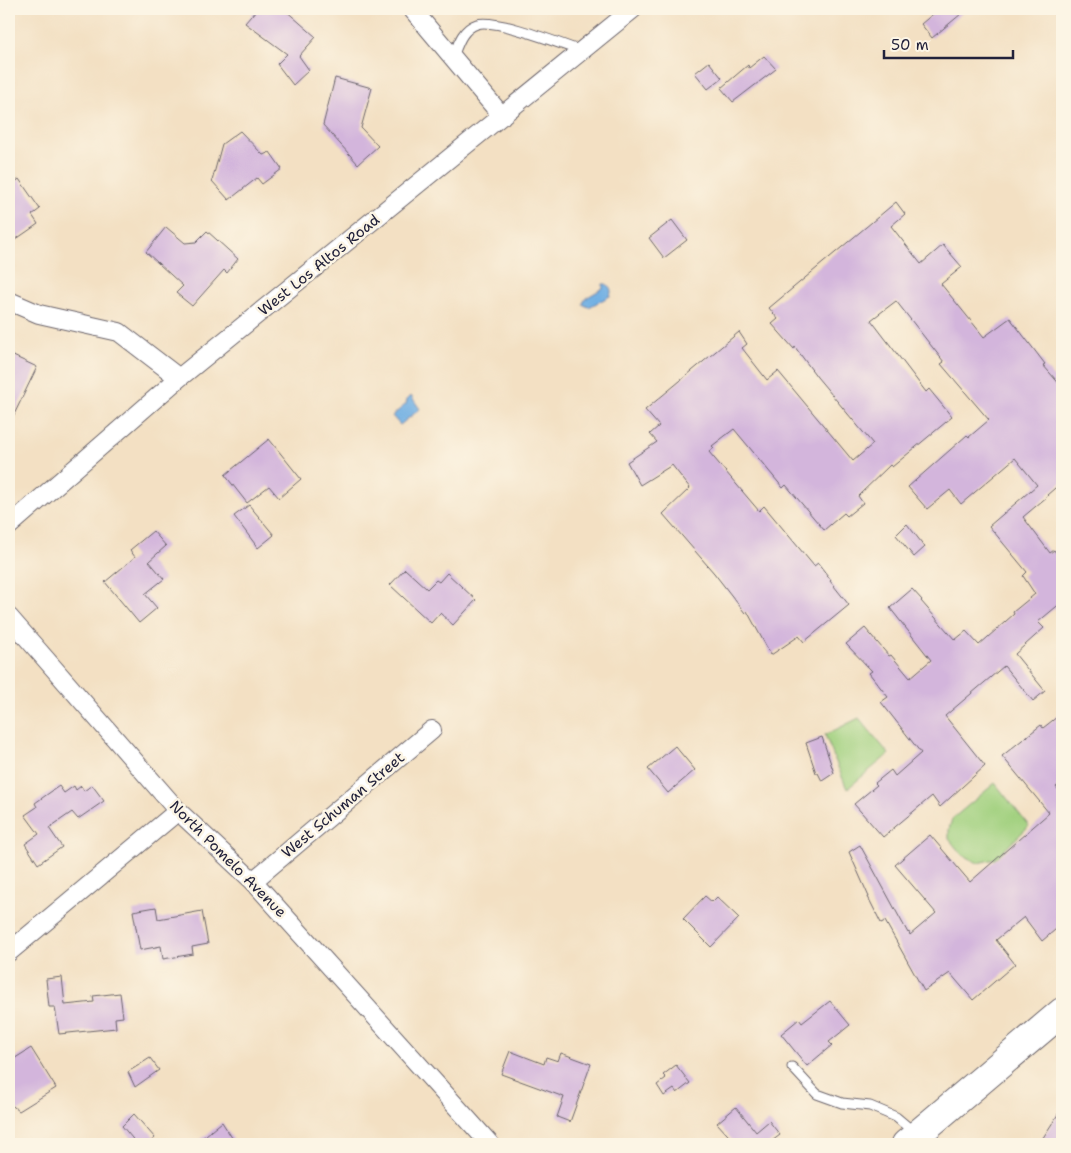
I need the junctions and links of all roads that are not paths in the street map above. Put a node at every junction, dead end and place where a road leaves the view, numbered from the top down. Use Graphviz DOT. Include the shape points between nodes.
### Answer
graph roads {
  1 [pos="412,9"];
  2 [pos="633,9"];
  3 [pos="581,51"];
  4 [pos="453,56"];
  5 [pos="502,116"];
  6 [pos="9,301"];
  7 [pos="179,378"];
  8 [pos="9,526"];
  9 [pos="9,617"];
  10 [pos="432,730"];
  11 [pos="178,811"];
  12 [pos="253,881"];
  13 [pos="9,952"];
  14 [pos="1062,1012"];
  15 [pos="792,1066"];
  16 [pos="912,1140"];
  17 [pos="490,1144"];
  1 -- 4 [label="street"];
  2 -- 3 [label="street, West Los Altos Road"];
  3 -- 4 [label="lane" via="540,36 478,24 461,36"];
  3 -- 5 [label="street, West Los Altos Road"];
  4 -- 5 [label="street"];
  5 -- 7 [label="street, West Los Altos Road"];
  6 -- 7 [label="street" via="39,314 119,332"];
  7 -- 8 [label="street, West Los Altos Road"];
  9 -- 11 [label="street, North Pomelo Avenue"];
  10 -- 12 [label="street, West Schuman Street"];
  11 -- 12 [label="street, North Pomelo Avenue"];
  11 -- 13 [label="street"];
  12 -- 17 [label="street, North Pomelo Avenue"];
  14 -- 16 [label="main road"];
  15 -- 16 [label="lane" via="817,1094 842,1103 870,1106 896,1117"];
}
